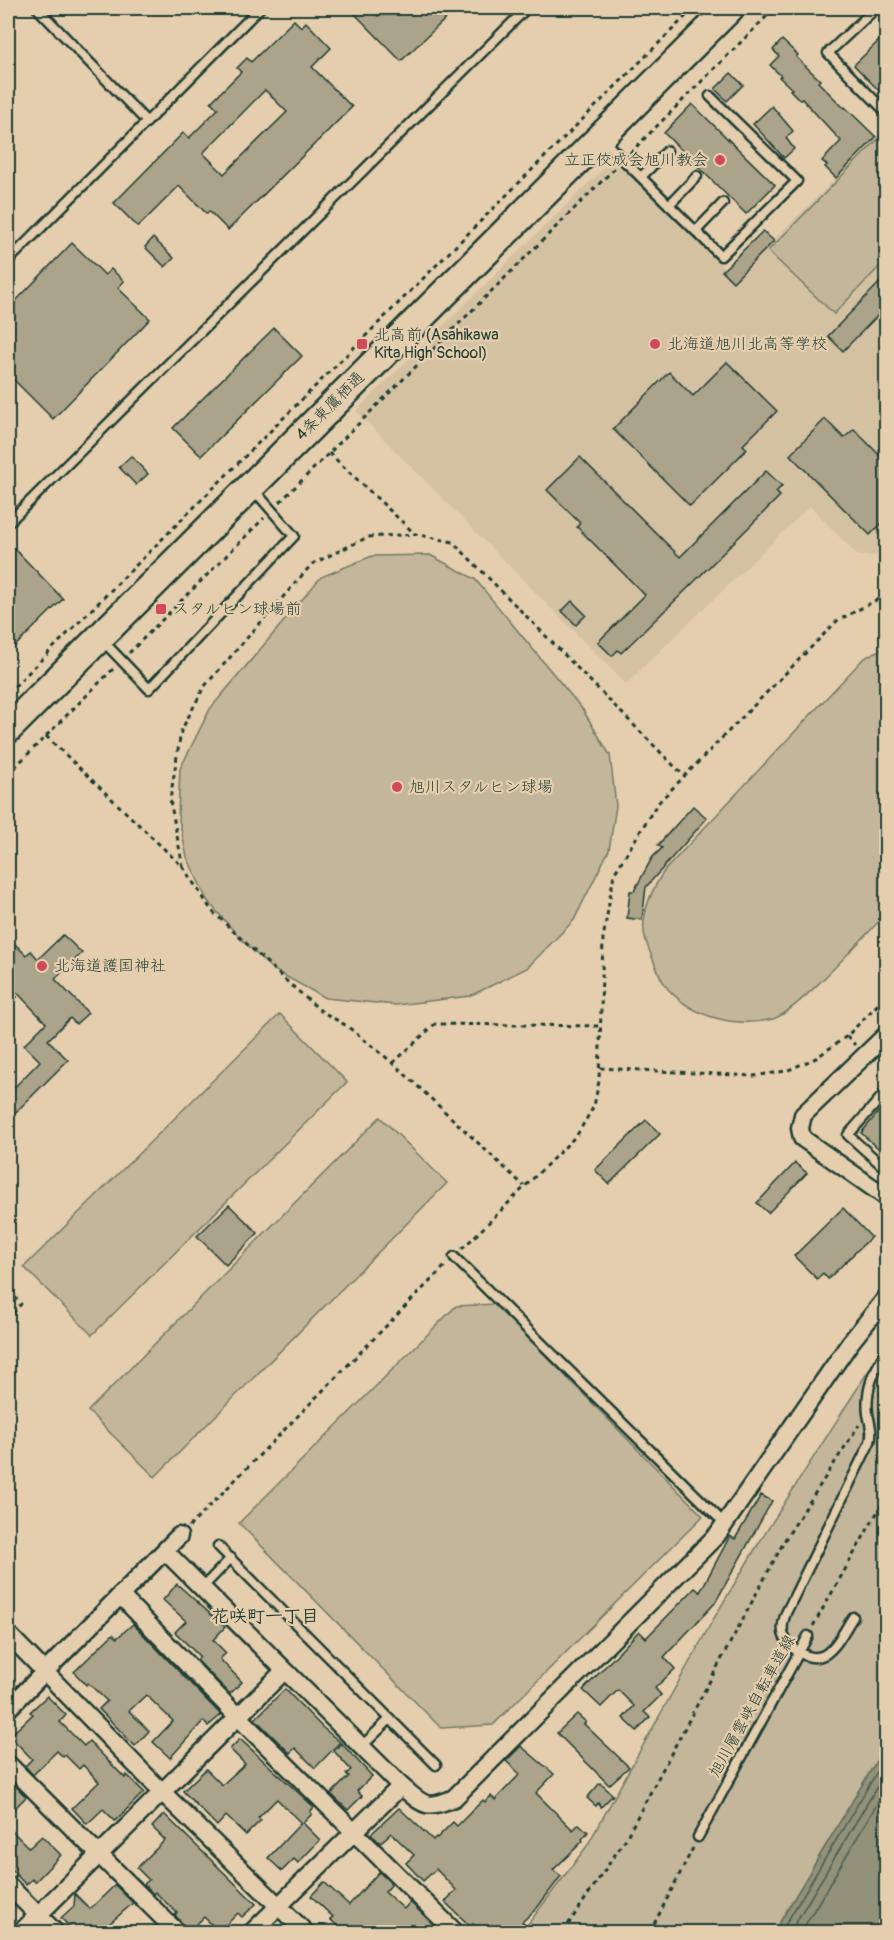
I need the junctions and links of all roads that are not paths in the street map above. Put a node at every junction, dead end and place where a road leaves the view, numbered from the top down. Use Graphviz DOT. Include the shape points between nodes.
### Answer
graph roads {
  1 [pos="37,8"];
  2 [pos="260,8"];
  3 [pos="527,8"];
  4 [pos="730,8"];
  5 [pos="876,8"];
  6 [pos="710,96"];
  7 [pos="886,112"];
  8 [pos="147,122"];
  9 [pos="600,137"];
  10 [pos="667,151"];
  11 [pos="641,177"];
  12 [pos="697,177"];
  13 [pos="723,202"];
  14 [pos="669,205"];
  15 [pos="696,231"];
  16 [pos="8,261"];
  17 [pos="251,486"];
  18 [pos="8,523"];
  19 [pos="99,637"];
  20 [pos="8,729"];
  21 [pos="886,1035"];
  22 [pos="886,1092"];
  23 [pos="886,1169"];
  24 [pos="886,1197"];
  25 [pos="454,1257"];
  26 [pos="886,1298"];
  27 [pos="886,1351"];
  28 [pos="725,1524"];
  29 [pos="179,1536"];
  30 [pos="218,1546"];
  31 [pos="165,1551"];
  32 [pos="231,1558"];
  33 [pos="202,1588"];
  34 [pos="120,1595"];
  35 [pos="853,1617"];
  36 [pos="8,1634"];
  37 [pos="808,1636"];
  38 [pos="798,1652"];
  39 [pos="284,1671"];
  40 [pos="46,1672"];
  41 [pos="8,1709"];
  42 [pos="238,1717"];
  43 [pos="390,1719"];
  44 [pos="361,1747"];
  45 [pos="8,1764"];
  46 [pos="436,1765"];
  47 [pos="400,1786"];
  48 [pos="163,1793"];
  49 [pos="354,1831"];
  50 [pos="698,1837"];
  51 [pos="99,1856"];
  52 [pos="8,1885"];
  53 [pos="278,1906"];
  54 [pos="39,1915"];
  55 [pos="21,1932"];
  56 [pos="55,1932"];
  57 [pos="177,1932"];
  58 [pos="252,1932"];
  59 [pos="305,1932"];
  60 [pos="455,1932"];
  1 -- 8 [label="lane"];
  2 -- 8 [label="lane"];
  3 -- 18 [label="lane"];
  4 -- 9 [label="highway, 4条東鷹栖通"];
  5 -- 7 [label="lane" via="828,53"];
  6 -- 15 [label="lane" via="797,182 721,256"];
  8 -- 16 [label="lane"];
  9 -- 11 [label="lane"];
  9 -- 17 [label="highway, 4条東鷹栖通"];
  10 -- 11 [label="lane"];
  11 -- 14 [label="lane"];
  12 -- 14 [label="lane"];
  13 -- 15 [label="lane"];
  14 -- 15 [label="lane"];
  17 -- 19 [label="highway, 4条東鷹栖通"];
  17 -- 19 [label="lane" via="294,536 149,689"];
  19 -- 20 [label="highway, 4条東鷹栖通"];
  21 -- 24 [label="street" via="803,1115 800,1128 802,1138"];
  22 -- 23 [label="lane" via="848,1135"];
  25 -- 28 [label="lane"];
  26 -- 28 [label="street" via="850,1343"];
  27 -- 38 [label="lane" via="869,1384 870,1442 783,1623 783,1635"];
  28 -- 47 [label="street" via="454,1798 436,1806 423,1804"];
  29 -- 31 [label="street"];
  30 -- 32 [label="lane"];
  31 -- 33 [label="street"];
  31 -- 34 [label="street"];
  32 -- 33 [label="lane"];
  32 -- 43 [label="lane"];
  33 -- 39 [label="street"];
  34 -- 40 [label="street"];
  34 -- 42 [label="street"];
  35 -- 38 [label="lane" via="825,1654 810,1657"];
  36 -- 40 [label="street"];
  37 -- 38 [label="lane, 旭川層雲峡自転車道線"];
  38 -- 50 [label="lane, 旭川層雲峡自転車道線"];
  39 -- 42 [label="street"];
  39 -- 44 [label="street"];
  40 -- 41 [label="street"];
  40 -- 48 [label="street"];
  42 -- 48 [label="street"];
  42 -- 49 [label="street"];
  43 -- 44 [label="lane"];
  43 -- 46 [label="lane"];
  44 -- 47 [label="street"];
  45 -- 51 [label="street"];
  47 -- 49 [label="street"];
  48 -- 51 [label="street"];
  48 -- 53 [label="street"];
  49 -- 53 [label="street"];
  49 -- 60 [label="street"];
  51 -- 54 [label="street"];
  51 -- 57 [label="street"];
  52 -- 54 [label="street"];
  53 -- 58 [label="street"];
  53 -- 59 [label="street"];
  54 -- 55 [label="street"];
  54 -- 56 [label="street"];
}
